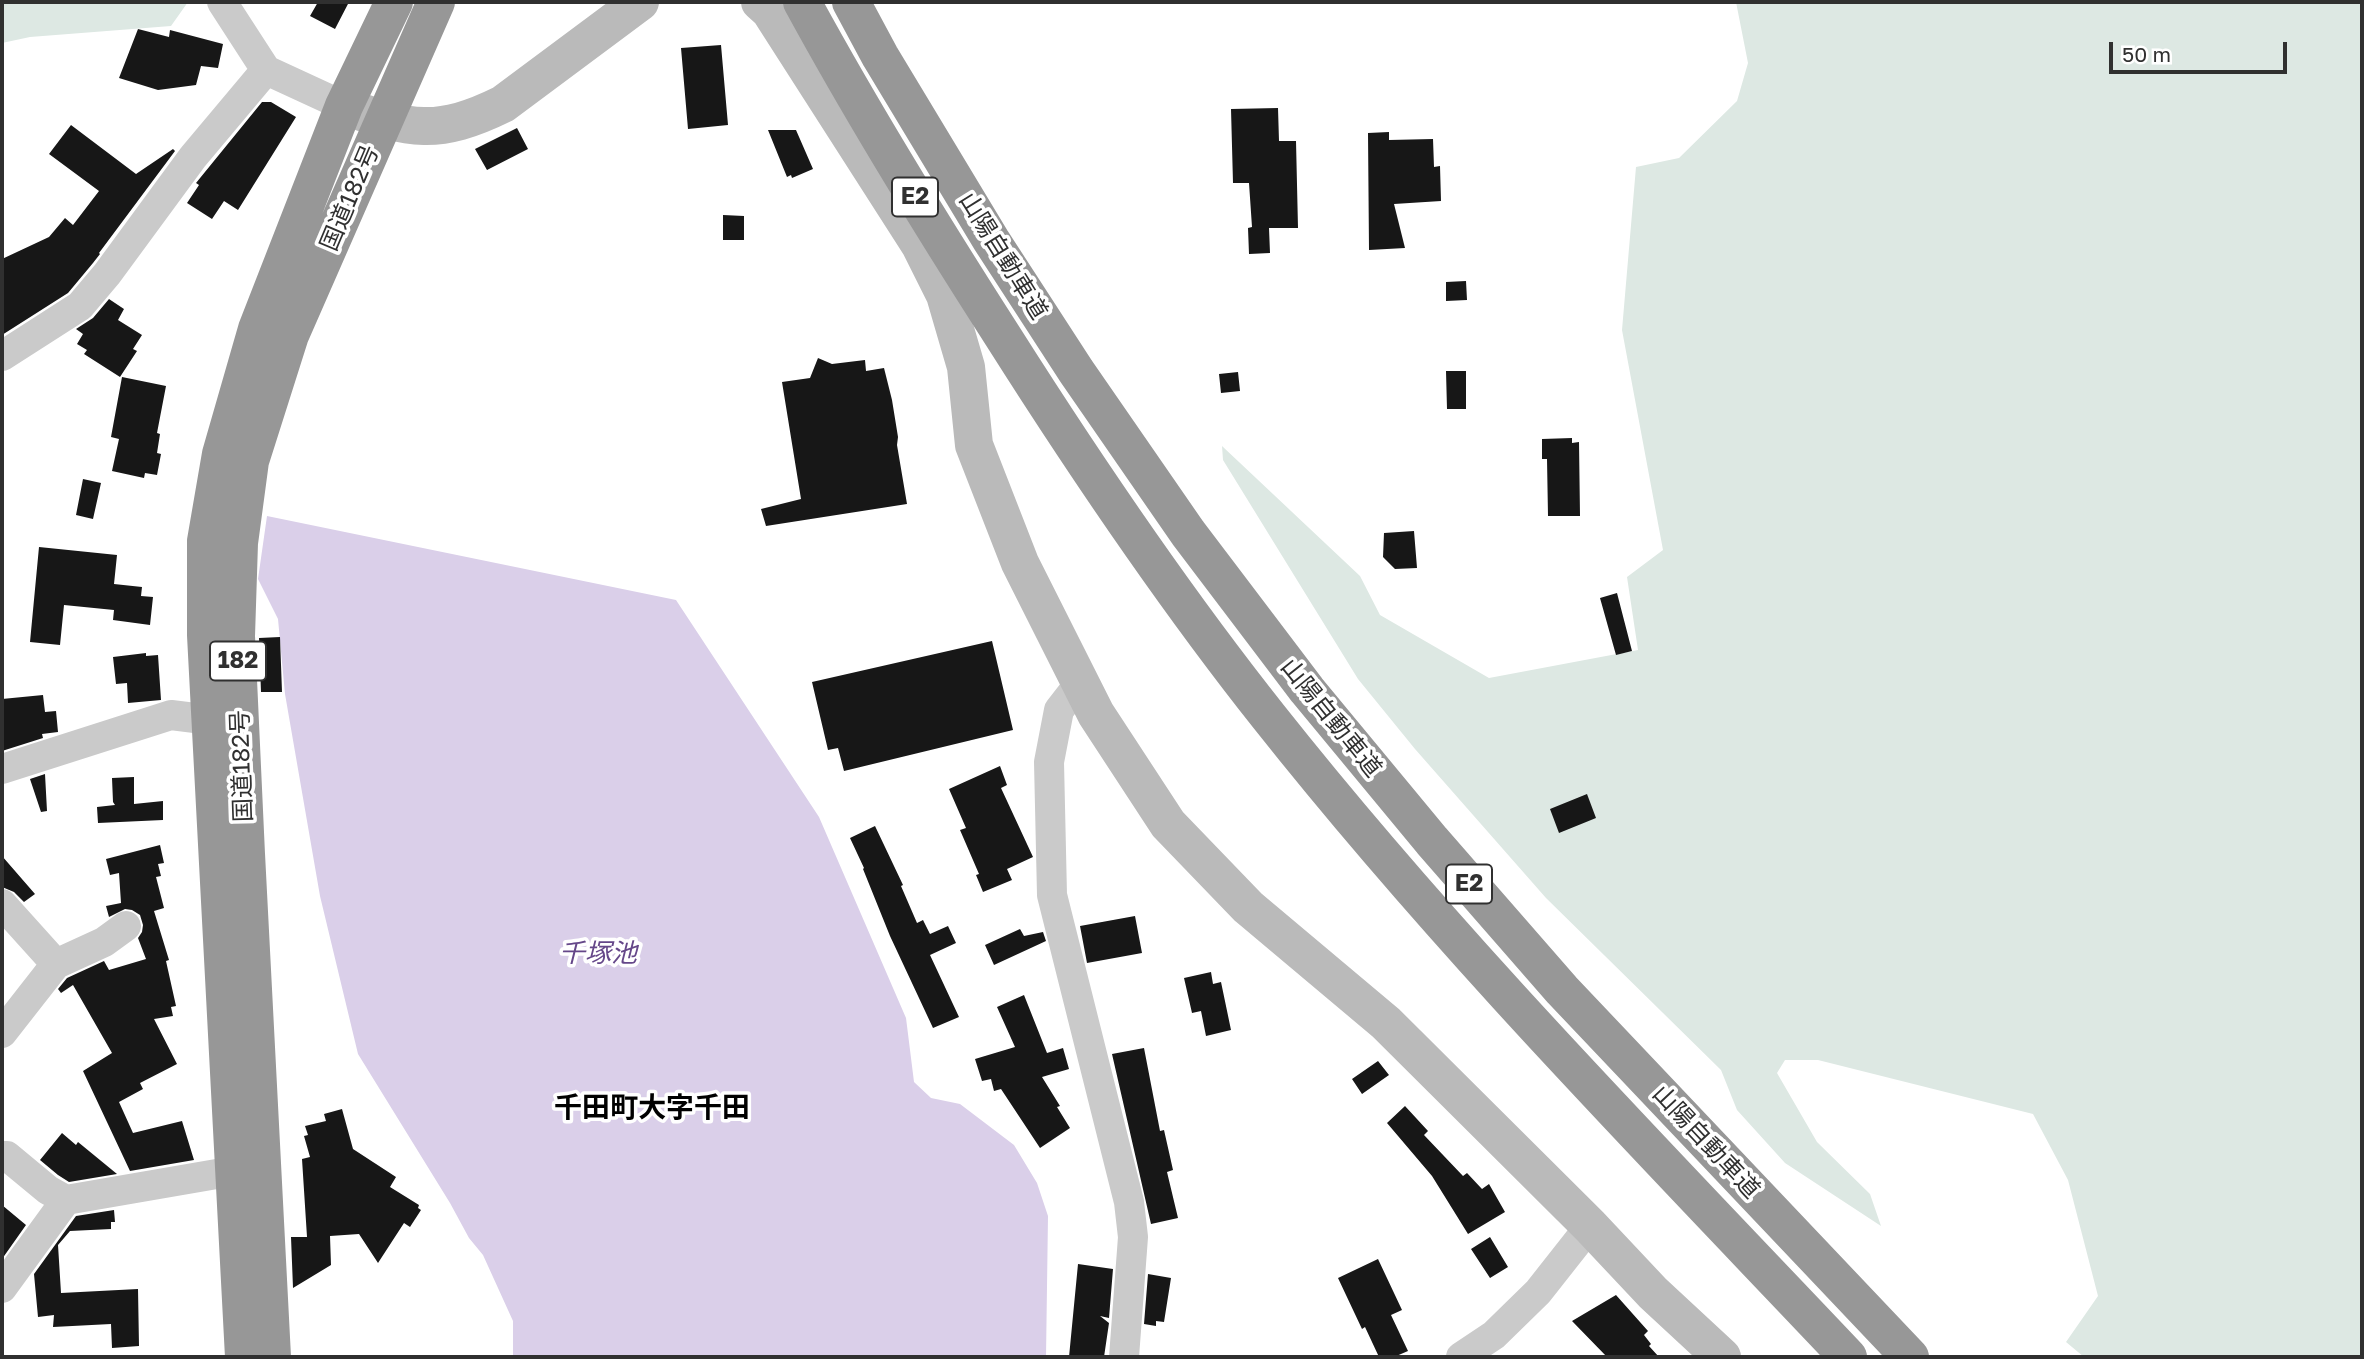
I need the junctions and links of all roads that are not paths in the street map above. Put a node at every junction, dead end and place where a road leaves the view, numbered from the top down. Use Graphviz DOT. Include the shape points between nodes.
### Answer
graph roads {
  1 [pos="222,2"];
  2 [pos="394,2"];
  3 [pos="436,2"];
  4 [pos="640,2"];
  5 [pos="760,2"];
  6 [pos="802,2"];
  7 [pos="851,2"];
  8 [pos="266,70"];
  9 [pos="344,106"];
  10 [pos="383,121"];
  11 [pos="2,356"];
  12 [pos="1080,683"];
  13 [pos="211,720"];
  14 [pos="2,769"];
  15 [pos="2,904"];
  16 [pos="127,926"];
  17 [pos="57,964"];
  18 [pos="2,1034"];
  19 [pos="3,1154"];
  20 [pos="234,1171"];
  21 [pos="66,1200"];
  22 [pos="1590,1226"];
  23 [pos="2,1288"];
  24 [pos="244,1357"];
  25 [pos="272,1357"];
  26 [pos="1124,1357"];
  27 [pos="1461,1357"];
  28 [pos="1722,1357"];
  29 [pos="1847,1357"];
  30 [pos="1910,1357"];
  1 -- 8 [label="street"];
  2 -- 9 [label="highway, 国道182号 / 182"];
  3 -- 10 [label="highway, 国道182号 / 182"];
  4 -- 10 [label="street" via="503,104 478,116 422,128"];
  5 -- 12 [label="street" via="770,10 876,174 945,295 965,367 974,445 1020,563"];
  6 -- 29 [label="highway, 山陽自動車道 / E2" via="843,78 1035,388 1148,557 1268,716 1395,871 1528,1020"];
  7 -- 30 [label="highway, 山陽自動車道 / E2" via="984,229 1076,371 1188,533 1307,690 1562,990"];
  8 -- 9 [label="street"];
  8 -- 11 [label="street" via="193,156 80,306"];
  9 -- 10 [label="street"];
  9 -- 13 [label="highway, 国道182号 / 182" via="257,329 221,454 206,541"];
  10 -- 25 [label="highway, 国道182号 / 182" via="290,335 250,461 239,543 236,636"];
  12 -- 22 [label="street" via="1168,824 1248,907 1386,1023"];
  12 -- 26 [label="street" via="1059,710 1049,762 1052,895 1129,1202 1133,1237"];
  13 -- 14 [label="street" via="171,715"];
  13 -- 20 [label="highway, 国道182号 / 182"];
  15 -- 17 [label="street"];
  16 -- 17 [label="street"];
  17 -- 18 [label="street"];
  19 -- 21 [label="street"];
  20 -- 21 [label="street"];
  20 -- 24 [label="highway, 国道182号 / 182"];
  21 -- 23 [label="street"];
  22 -- 27 [label="street" via="1538,1293 1494,1335"];
  22 -- 28 [label="street"];
}
